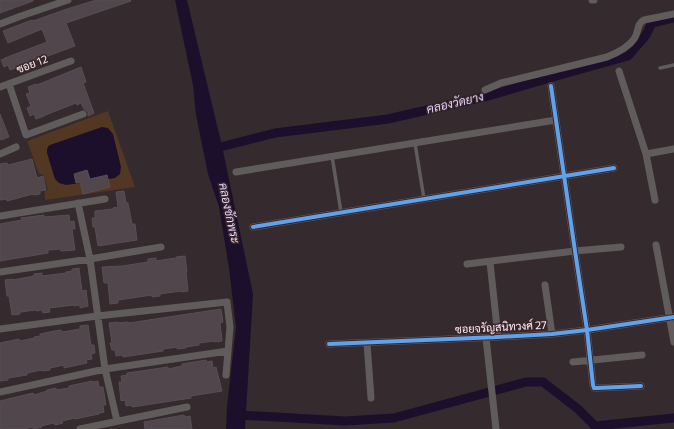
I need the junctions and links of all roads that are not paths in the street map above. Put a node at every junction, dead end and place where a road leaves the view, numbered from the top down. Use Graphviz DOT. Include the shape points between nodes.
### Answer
graph roads {
  1 [pos="68,0"];
  2 [pos="674,14"];
  3 [pos="0,24"];
  4 [pos="71,60"];
  5 [pos="674,65"];
  6 [pos="660,68"];
  7 [pos="619,72"];
  8 [pos="9,84"];
  9 [pos="551,86"];
  10 [pos="0,87"];
  11 [pos="485,90"];
  12 [pos="83,114"];
  13 [pos="556,120"];
  14 [pos="415,143"];
  15 [pos="16,147"];
  16 [pos="674,149"];
  17 [pos="0,154"];
  18 [pos="646,154"];
  19 [pos="332,156"];
  20 [pos="614,168"];
  21 [pos="236,172"];
  22 [pos="564,176"];
  23 [pos="105,199"];
  24 [pos="424,199"];
  25 [pos="655,200"];
  26 [pos="78,203"];
  27 [pos="341,212"];
  28 [pos="0,216"];
  29 [pos="253,227"];
  30 [pos="656,245"];
  31 [pos="160,247"];
  32 [pos="621,247"];
  33 [pos="575,251"];
  34 [pos="90,259"];
  35 [pos="490,262"];
  36 [pos="467,264"];
  37 [pos="0,272"];
  38 [pos="546,285"];
  39 [pos="97,316"];
  40 [pos="672,318"];
  41 [pos="0,329"];
  42 [pos="588,330"];
  43 [pos="552,334"];
  44 [pos="498,337"];
  45 [pos="486,338"];
  46 [pos="674,342"];
  47 [pos="367,343"];
  48 [pos="329,344"];
  49 [pos="228,351"];
  50 [pos="642,355"];
  51 [pos="590,360"];
  52 [pos="573,362"];
  53 [pos="105,369"];
  54 [pos="226,375"];
  55 [pos="641,386"];
  56 [pos="0,392"];
  57 [pos="371,398"];
  58 [pos="187,407"];
  59 [pos="117,421"];
  60 [pos="80,429"];
  61 [pos="496,429"];
  1 -- 3 [label="street"];
  2 -- 11 [label="street" via="641,21 634,40 620,52 607,58 507,81"];
  4 -- 8 [label="street, ซอย 12"];
  5 -- 6 [label="lane"];
  7 -- 18 [label="street"];
  8 -- 10 [label="street, ซอย 12"];
  8 -- 12 [label="street" via="26,134"];
  9 -- 13 [label="street"];
  13 -- 14 [label="street"];
  13 -- 22 [label="street"];
  14 -- 19 [label="street"];
  14 -- 24 [label="lane"];
  15 -- 17 [label="street"];
  16 -- 18 [label="street"];
  18 -- 25 [label="street"];
  19 -- 21 [label="street"];
  19 -- 27 [label="lane"];
  20 -- 22 [label="street"];
  22 -- 24 [label="street"];
  22 -- 33 [label="street"];
  23 -- 26 [label="street"];
  24 -- 27 [label="street"];
  26 -- 28 [label="street"];
  26 -- 34 [label="street"];
  27 -- 29 [label="street"];
  30 -- 40 [label="street"];
  31 -- 34 [label="street"];
  32 -- 33 [label="street"];
  33 -- 35 [label="street"];
  33 -- 42 [label="street"];
  34 -- 37 [label="street"];
  34 -- 39 [label="street"];
  35 -- 36 [label="street"];
  35 -- 44 [label="street"];
  38 -- 43 [label="street"];
  39 -- 41 [label="street"];
  39 -- 49 [label="street" via="228,302"];
  39 -- 53 [label="street"];
  40 -- 42 [label="street, ซอยจรัญสนิทวงศ์ 27"];
  40 -- 46 [label="street"];
  42 -- 43 [label="street, ซอยจรัญสนิทวงศ์ 27"];
  42 -- 51 [label="street"];
  43 -- 44 [label="street, ซอยจรัญสนิทวงศ์ 27"];
  44 -- 45 [label="street, ซอยจรัญสนิทวงศ์ 27"];
  45 -- 47 [label="street, ซอยจรัญสนิทวงศ์ 27"];
  45 -- 61 [label="street"];
  47 -- 48 [label="street, ซอยจรัญสนิทวงศ์ 27"];
  47 -- 57 [label="street"];
  49 -- 53 [label="street"];
  49 -- 54 [label="street"];
  50 -- 51 [label="street"];
  51 -- 52 [label="street"];
  51 -- 55 [label="street" via="594,388"];
  53 -- 56 [label="street"];
  53 -- 59 [label="street"];
  58 -- 59 [label="street"];
  59 -- 60 [label="street"];
}
